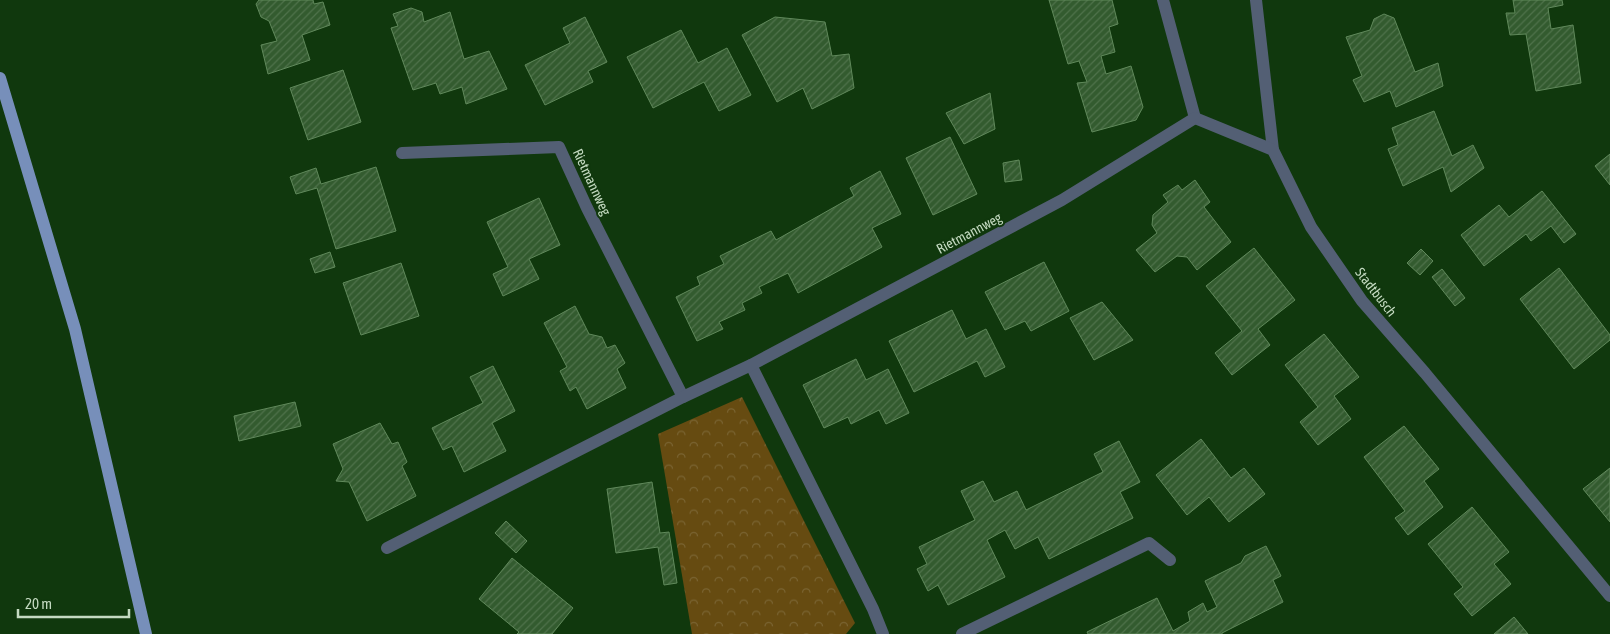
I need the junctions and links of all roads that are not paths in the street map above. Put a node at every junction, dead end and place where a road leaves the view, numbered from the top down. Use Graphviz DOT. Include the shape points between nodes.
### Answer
graph roads {
  1 [pos="1163,0"];
  2 [pos="1256,0"];
  3 [pos="0,78"];
  4 [pos="1195,118"];
  5 [pos="1273,150"];
  6 [pos="402,153"];
  7 [pos="751,365"];
  8 [pos="683,397"];
  9 [pos="387,548"];
  10 [pos="1170,560"];
  11 [pos="1610,596"];
  12 [pos="146,634"];
  13 [pos="883,634"];
  14 [pos="962,634"];
  1 -- 4 [label="street"];
  2 -- 5 [label="street"];
  3 -- 12 [label="main road" via="75,329"];
  4 -- 5 [label="street"];
  4 -- 7 [label="street, Rietmannweg" via="1062,200"];
  5 -- 11 [label="street, Stadtbusch" via="1312,227 1362,301"];
  6 -- 8 [label="street, Rietmannweg" via="559,147"];
  7 -- 8 [label="street, Rietmannweg"];
  7 -- 13 [label="street" via="874,609"];
  8 -- 9 [label="street, Rietmannweg"];
  10 -- 14 [label="street" via="1149,543"];
}
